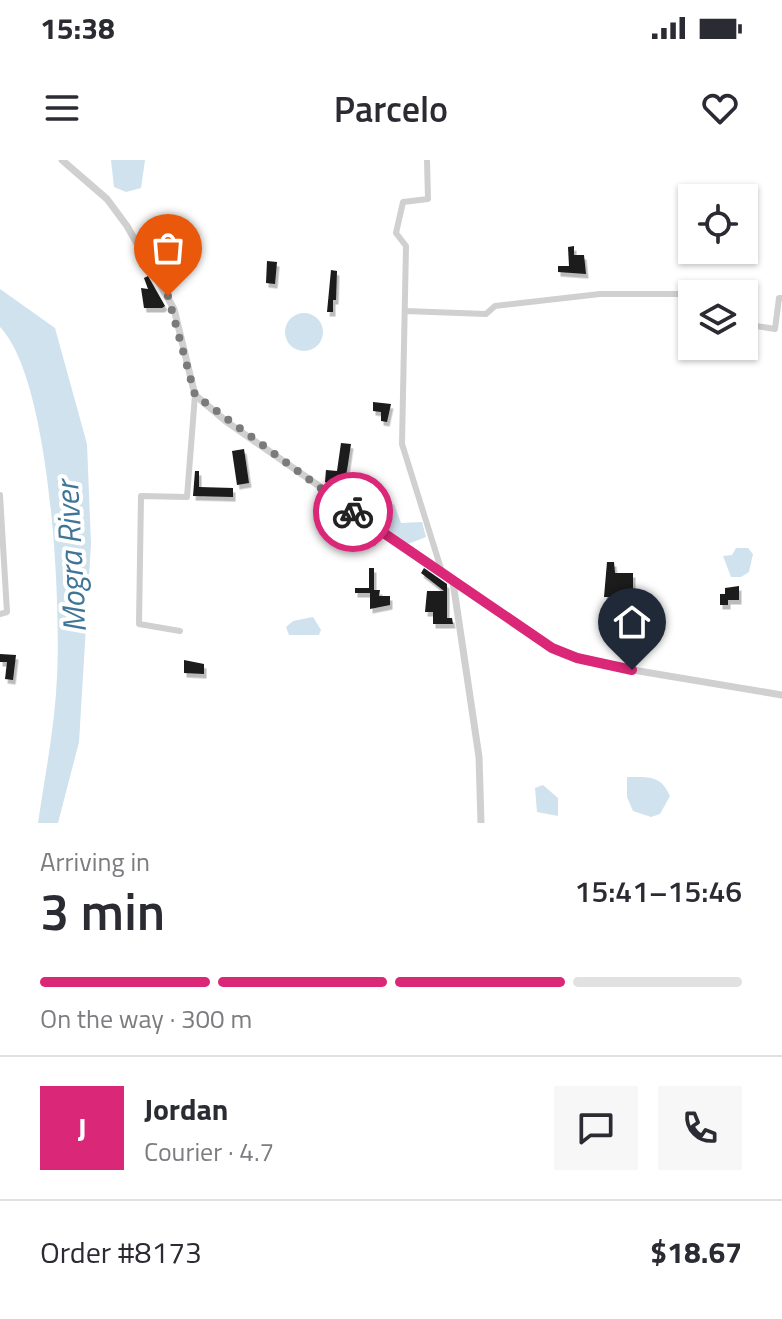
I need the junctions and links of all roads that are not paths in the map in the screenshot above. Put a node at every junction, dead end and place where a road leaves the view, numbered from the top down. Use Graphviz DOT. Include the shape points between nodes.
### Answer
graph roads {
  1 [pos="62,160"];
  2 [pos="427,160"];
  3 [pos="678,294"];
  4 [pos="782,298"];
  5 [pos="405,311"];
  6 [pos="758,326"];
  7 [pos="195,395"];
  8 [pos="0,495"];
  9 [pos="444,576"];
  10 [pos="453,582"];
  11 [pos="0,614"];
  12 [pos="180,631"];
  13 [pos="782,695"];
  14 [pos="481,823"];
  1 -- 7 [label="street" via="112,205 168,296"];
  2 -- 5 [label="street" via="428,199 403,202 396,233 406,246"];
  3 -- 5 [label="street" via="600,294 495,306 486,314"];
  4 -- 6 [label="street" via="775,329"];
  5 -- 9 [label="street" via="402,444"];
  7 -- 9 [label="street"];
  7 -- 12 [label="street" via="187,497 141,496 139,624"];
  8 -- 11 [label="street" via="7,612"];
  9 -- 10 [label="street"];
  10 -- 13 [label="street" via="567,655"];
  10 -- 14 [label="street" via="479,757"];
}
